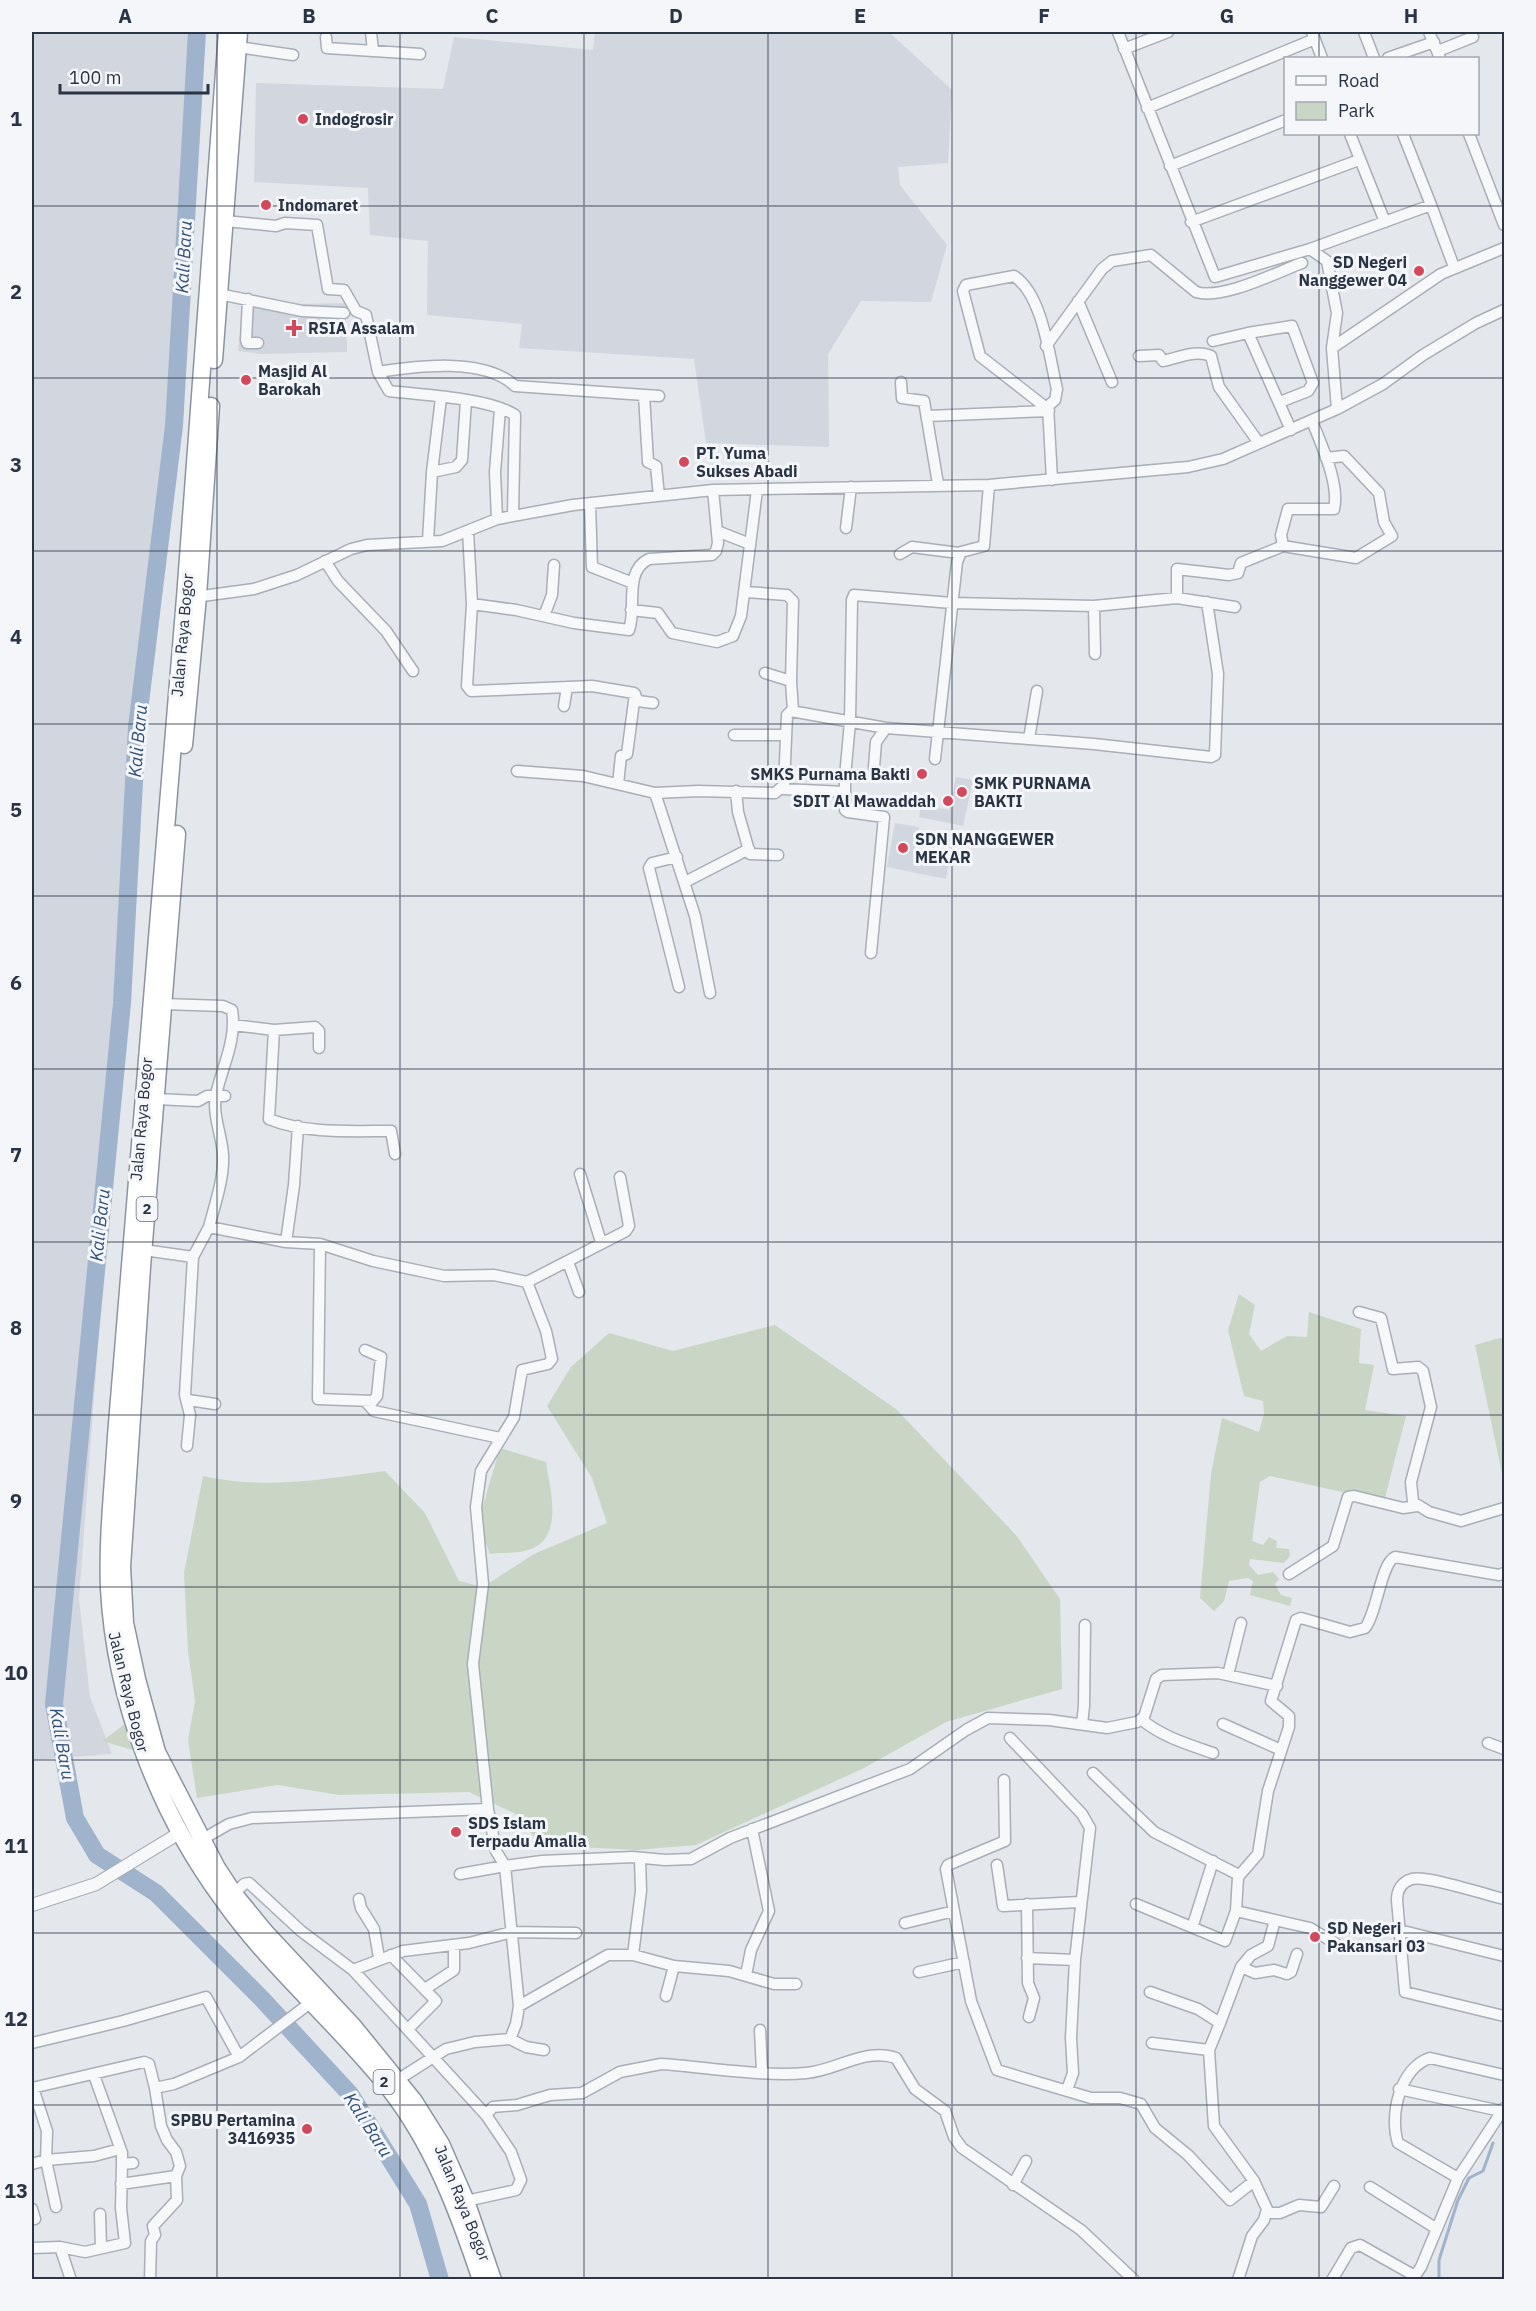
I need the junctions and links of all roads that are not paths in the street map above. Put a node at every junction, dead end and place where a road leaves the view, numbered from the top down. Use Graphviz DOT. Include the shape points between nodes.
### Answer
graph roads {
  1 [pos="227,32"];
  2 [pos="371,32"];
  3 [pos="1118,32"];
  4 [pos="1167,32"];
  5 [pos="1364,32"];
  6 [pos="1314,35"];
  7 [pos="326,37"];
  8 [pos="1473,37"];
  9 [pos="239,39"];
  10 [pos="1435,46"];
  11 [pos="1124,49"];
  12 [pos="372,51"];
  13 [pos="420,54"];
  14 [pos="293,55"];
  15 [pos="1322,57"];
  16 [pos="1374,57"];
  17 [pos="1392,57"];
  18 [pos="1147,108"];
  19 [pos="1284,121"];
  20 [pos="1350,135"];
  21 [pos="1403,135"];
  22 [pos="1469,135"];
  23 [pos="1359,160"];
  24 [pos="1170,166"];
  25 [pos="1431,206"];
  26 [pos="225,221"];
  27 [pos="1191,222"];
  28 [pos="1385,222"];
  29 [pos="1504,225"];
  30 [pos="1336,239"];
  31 [pos="1504,248"];
  32 [pos="1310,249"];
  33 [pos="1327,261"];
  34 [pos="1302,264"];
  35 [pos="1454,267"];
  36 [pos="219,294"];
  37 [pos="248,299"];
  38 [pos="1078,301"];
  39 [pos="1502,313"];
  40 [pos="344,314"];
  41 [pos="1248,333"];
  42 [pos="1213,341"];
  43 [pos="258,344"];
  44 [pos="1046,346"];
  45 [pos="1332,348"];
  46 [pos="1139,356"];
  47 [pos="378,372"];
  48 [pos="901,382"];
  49 [pos="1112,382"];
  50 [pos="644,396"];
  51 [pos="659,396"];
  52 [pos="441,398"];
  53 [pos="466,401"];
  54 [pos="1280,402"];
  55 [pos="1049,408"];
  56 [pos="500,409"];
  57 [pos="1337,409"];
  58 [pos="928,416"];
  59 [pos="1312,421"];
  60 [pos="1292,430"];
  61 [pos="1259,443"];
  62 [pos="1326,458"];
  63 [pos="432,472"];
  64 [pos="1052,480"];
  65 [pos="938,484"];
  66 [pos="989,485"];
  67 [pos="851,487"];
  68 [pos="713,490"];
  69 [pos="757,490"];
  70 [pos="659,496"];
  71 [pos="590,504"];
  72 [pos="513,515"];
  73 [pos="497,519"];
  74 [pos="846,528"];
  75 [pos="468,531"];
  76 [pos="717,531"];
  77 [pos="428,541"];
  78 [pos="750,544"];
  79 [pos="1283,546"];
  80 [pos="959,553"];
  81 [pos="900,554"];
  82 [pos="325,561"];
  83 [pos="554,565"];
  84 [pos="633,583"];
  85 [pos="745,592"];
  86 [pos="192,597"];
  87 [pos="1177,598"];
  88 [pos="951,603"];
  89 [pos="1207,603"];
  90 [pos="472,604"];
  91 [pos="1094,606"];
  92 [pos="1234,607"];
  93 [pos="631,610"];
  94 [pos="544,616"];
  95 [pos="1095,654"];
  96 [pos="413,671"];
  97 [pos="765,673"];
  98 [pos="791,681"];
  99 [pos="567,687"];
  100 [pos="1037,691"];
  101 [pos="635,694"];
  102 [pos="653,703"];
  103 [pos="564,706"];
  104 [pos="793,711"];
  105 [pos="850,722"];
  106 [pos="886,728"];
  107 [pos="938,733"];
  108 [pos="734,735"];
  109 [pos="786,735"];
  110 [pos="1029,739"];
  111 [pos="935,759"];
  112 [pos="874,767"];
  113 [pos="517,771"];
  114 [pos="618,784"];
  115 [pos="783,789"];
  116 [pos="736,791"];
  117 [pos="845,792"];
  118 [pos="655,793"];
  119 [pos="749,849"];
  120 [pos="778,855"];
  121 [pos="677,857"];
  122 [pos="685,882"];
  123 [pos="871,953"];
  124 [pos="679,987"];
  125 [pos="710,993"];
  126 [pos="163,1004"];
  127 [pos="233,1025"];
  128 [pos="274,1030"];
  129 [pos="319,1048"];
  130 [pos="220,1096"];
  131 [pos="156,1099"];
  132 [pos="298,1126"];
  133 [pos="395,1154"];
  134 [pos="580,1174"];
  135 [pos="620,1177"];
  136 [pos="209,1227"];
  137 [pos="286,1242"];
  138 [pos="601,1242"];
  139 [pos="320,1244"];
  140 [pos="144,1250"];
  141 [pos="193,1257"];
  142 [pos="568,1262"];
  143 [pos="135,1267"];
  144 [pos="527,1282"];
  145 [pos="579,1292"];
  146 [pos="1359,1312"];
  147 [pos="365,1350"];
  148 [pos="188,1400"];
  149 [pos="367,1403"];
  150 [pos="215,1404"];
  151 [pos="500,1438"];
  152 [pos="187,1446"];
  153 [pos="1417,1506"];
  154 [pos="1504,1509"];
  155 [pos="1289,1574"];
  156 [pos="1504,1574"];
  157 [pos="1241,1623"];
  158 [pos="1085,1625"];
  159 [pos="1228,1675"];
  160 [pos="1277,1686"];
  161 [pos="1142,1720"];
  162 [pos="1082,1724"];
  163 [pos="1223,1724"];
  164 [pos="1010,1738"];
  165 [pos="1488,1743"];
  166 [pos="1504,1749"];
  167 [pos="1281,1750"];
  168 [pos="1213,1753"];
  169 [pos="1093,1773"];
  170 [pos="1004,1780"];
  171 [pos="488,1809"];
  172 [pos="752,1829"];
  173 [pos="181,1832"];
  174 [pos="201,1840"];
  175 [pos="640,1858"];
  176 [pos="1213,1861"];
  177 [pos="997,1865"];
  178 [pos="505,1866"];
  179 [pos="460,1874"];
  180 [pos="1239,1875"];
  181 [pos="234,1894"];
  182 [pos="359,1899"];
  183 [pos="1504,1899"];
  184 [pos="1080,1902"];
  185 [pos="1027,1904"];
  186 [pos="1136,1904"];
  187 [pos="32,1905"];
  188 [pos="954,1911"];
  189 [pos="1236,1911"];
  190 [pos="1275,1920"];
  191 [pos="905,1923"];
  192 [pos="1193,1926"];
  193 [pos="1399,1930"];
  194 [pos="512,1932"];
  195 [pos="576,1933"];
  196 [pos="1336,1944"];
  197 [pos="454,1945"];
  198 [pos="391,1954"];
  199 [pos="1297,1954"];
  200 [pos="633,1955"];
  201 [pos="1504,1956"];
  202 [pos="379,1958"];
  203 [pos="1027,1958"];
  204 [pos="1075,1960"];
  205 [pos="964,1962"];
  206 [pos="675,1966"];
  207 [pos="1241,1967"];
  208 [pos="353,1970"];
  209 [pos="919,1972"];
  210 [pos="746,1975"];
  211 [pos="796,1984"];
  212 [pos="425,1989"];
  213 [pos="1150,1992"];
  214 [pos="666,1996"];
  215 [pos="311,2002"];
  216 [pos="519,2006"];
  217 [pos="1504,2016"];
  218 [pos="1029,2017"];
  219 [pos="1220,2023"];
  220 [pos="408,2029"];
  221 [pos="760,2030"];
  222 [pos="510,2039"];
  223 [pos="32,2043"];
  224 [pos="1152,2043"];
  225 [pos="544,2050"];
  226 [pos="1209,2050"];
  227 [pos="239,2057"];
  228 [pos="435,2058"];
  229 [pos="762,2072"];
  230 [pos="94,2075"];
  231 [pos="1504,2076"];
  232 [pos="399,2079"];
  233 [pos="32,2088"];
  234 [pos="154,2088"];
  235 [pos="1399,2089"];
  236 [pos="1067,2090"];
  237 [pos="1503,2110"];
  238 [pos="486,2115"];
  239 [pos="120,2149"];
  240 [pos="46,2160"];
  241 [pos="1026,2162"];
  242 [pos="32,2164"];
  243 [pos="176,2176"];
  244 [pos="1458,2178"];
  245 [pos="1254,2181"];
  246 [pos="122,2184"];
  247 [pos="1013,2185"];
  248 [pos="1334,2186"];
  249 [pos="453,2187"];
  250 [pos="1370,2187"];
  251 [pos="466,2201"];
  252 [pos="56,2207"];
  253 [pos="1268,2213"];
  254 [pos="100,2214"];
  255 [pos="1437,2229"];
  256 [pos="60,2247"];
  257 [pos="32,2248"];
  258 [pos="101,2248"];
  259 [pos="1413,2278"];
  260 [pos="71,2280"];
  261 [pos="150,2280"];
  262 [pos="481,2280"];
  263 [pos="493,2280"];
  264 [pos="1134,2280"];
  265 [pos="1238,2280"];
  266 [pos="1332,2280"];
  1 -- 86 [label="highway, Jalan Raya Bogor / 2"];
  2 -- 12 [label="street"];
  3 -- 11 [label="street"];
  4 -- 11 [label="street"];
  5 -- 16 [label="street"];
  6 -- 15 [label="street"];
  6 -- 18 [label="street"];
  7 -- 12 [label="street" via="327,48"];
  8 -- 10 [label="street"];
  9 -- 14 [label="street"];
  9 -- 26 [label="highway, Jalan Raya Bogor / 2"];
  10 -- 17 [label="street"];
  11 -- 18 [label="street"];
  12 -- 13 [label="street"];
  18 -- 24 [label="street"];
  19 -- 24 [label="street"];
  20 -- 23 [label="street"];
  21 -- 25 [label="street"];
  22 -- 29 [label="street"];
  23 -- 27 [label="street"];
  23 -- 28 [label="street"];
  24 -- 27 [label="street"];
  25 -- 28 [label="street"];
  25 -- 35 [label="street"];
  26 -- 36 [label="highway, Jalan Raya Bogor / 2"];
  26 -- 47 [label="street" via="317,225 328,289 344,290 356,311 366,315"];
  27 -- 32 [label="street" via="1211,273 1217,278"];
  28 -- 30 [label="street"];
  30 -- 32 [label="street"];
  30 -- 33 [label="street"];
  31 -- 35 [label="street"];
  32 -- 33 [label="street"];
  33 -- 45 [label="street" via="1337,313"];
  34 -- 38 [label="street" via="1236,288 1202,294 1148,255 1106,265"];
  35 -- 45 [label="street"];
  36 -- 37 [label="street"];
  36 -- 86 [label="highway, Jalan Raya Bogor / 2"];
  37 -- 40 [label="street" via="316,313"];
  37 -- 43 [label="street" via="246,340"];
  38 -- 44 [label="street"];
  38 -- 49 [label="street"];
  39 -- 57 [label="street" via="1432,350 1383,384"];
  41 -- 42 [label="street"];
  41 -- 54 [label="street"];
  41 -- 54 [label="street" via="1294,328 1312,383 1308,391"];
  44 -- 55 [label="street" via="1057,388"];
  44 -- 55 [label="street" via="1039,314 1023,282 1009,275 965,286 963,291 981,357"];
  45 -- 57 [label="street"];
  46 -- 61 [label="street" via="1159,355 1163,361 1203,353 1211,356 1219,387"];
  47 -- 50 [label="street" via="456,367 489,372 515,386"];
  47 -- 52 [label="street" via="389,391"];
  48 -- 58 [label="street" via="902,398 923,400"];
  50 -- 51 [label="street"];
  50 -- 70 [label="street" via="648,462 656,466"];
  52 -- 53 [label="street"];
  52 -- 63 [label="street"];
  53 -- 56 [label="street"];
  53 -- 63 [label="street" via="462,460 456,467"];
  54 -- 60 [label="street"];
  55 -- 58 [label="street"];
  55 -- 64 [label="street"];
  56 -- 72 [label="street" via="516,419"];
  56 -- 73 [label="street" via="495,472"];
  57 -- 59 [label="street"];
  58 -- 65 [label="street"];
  59 -- 60 [label="street"];
  59 -- 62 [label="street"];
  60 -- 61 [label="street"];
  61 -- 64 [label="street" via="1223,459 1188,467"];
  62 -- 79 [label="street" via="1334,489 1334,509 1288,509 1281,534"];
  62 -- 79 [label="street" via="1344,456 1379,493 1384,522 1392,536 1356,558"];
  63 -- 77 [label="street"];
  64 -- 66 [label="street"];
  65 -- 66 [label="street"];
  65 -- 67 [label="street"];
  66 -- 80 [label="street" via="984,546"];
  67 -- 69 [label="street"];
  67 -- 74 [label="street"];
  68 -- 69 [label="street"];
  68 -- 70 [label="street"];
  68 -- 76 [label="street"];
  69 -- 78 [label="street"];
  70 -- 71 [label="street"];
  71 -- 72 [label="street"];
  71 -- 84 [label="street" via="592,567"];
  72 -- 73 [label="street"];
  73 -- 75 [label="street"];
  75 -- 77 [label="street" via="454,538"];
  75 -- 90 [label="street"];
  76 -- 78 [label="street"];
  76 -- 84 [label="street" via="715,554 650,559 643,563"];
  77 -- 82 [label="street" via="367,545"];
  78 -- 85 [label="street"];
  79 -- 87 [label="street" via="1242,563 1238,573 1229,575 1177,569"];
  80 -- 81 [label="street" via="912,547"];
  80 -- 88 [label="street"];
  82 -- 86 [label="street" via="254,589"];
  82 -- 96 [label="street" via="386,631"];
  83 -- 94 [label="street" via="552,595"];
  84 -- 93 [label="street"];
  85 -- 93 [label="street" via="738,628 722,641 672,633 658,613"];
  85 -- 98 [label="street" via="791,598"];
  86 -- 126 [label="highway, Jalan Raya Bogor / 2"];
  86 -- 143 [label="highway, Jalan Raya Bogor / 2"];
  87 -- 89 [label="street"];
  87 -- 91 [label="street"];
  88 -- 91 [label="street"];
  88 -- 105 [label="street" via="853,596"];
  88 -- 107 [label="street"];
  89 -- 92 [label="street"];
  89 -- 110 [label="street" via="1218,674 1215,755"];
  90 -- 94 [label="street"];
  90 -- 99 [label="street" via="469,690"];
  91 -- 95 [label="street"];
  93 -- 94 [label="street" via="629,630"];
  97 -- 98 [label="street"];
  98 -- 104 [label="street"];
  99 -- 101 [label="street" via="592,686"];
  99 -- 103 [label="street"];
  100 -- 110 [label="street"];
  101 -- 102 [label="street" via="639,702"];
  101 -- 114 [label="street" via="627,754 621,756"];
  104 -- 105 [label="street"];
  104 -- 109 [label="street" via="787,715"];
  105 -- 106 [label="street"];
  105 -- 117 [label="street"];
  106 -- 107 [label="street"];
  106 -- 112 [label="street" via="876,742"];
  107 -- 110 [label="street"];
  107 -- 111 [label="street"];
  108 -- 109 [label="street"];
  109 -- 115 [label="street"];
  113 -- 114 [label="street" via="583,776"];
  114 -- 118 [label="street"];
  115 -- 116 [label="street" via="775,793"];
  115 -- 117 [label="street"];
  116 -- 118 [label="street"];
  116 -- 119 [label="street"];
  117 -- 123 [label="street" via="848,813 884,817"];
  118 -- 121 [label="street"];
  119 -- 120 [label="street" via="754,856"];
  119 -- 122 [label="street"];
  121 -- 122 [label="street"];
  121 -- 124 [label="street" via="652,863 649,868"];
  122 -- 125 [label="street"];
  126 -- 127 [label="street" via="223,1006 232,1010"];
  126 -- 131 [label="highway, Jalan Raya Bogor / 2"];
  127 -- 128 [label="street"];
  127 -- 130 [label="street"];
  128 -- 129 [label="street" via="315,1027 319,1031"];
  128 -- 132 [label="street" via="268,1118"];
  130 -- 131 [label="street" via="198,1101"];
  130 -- 136 [label="street" via="223,1159"];
  131 -- 140 [label="highway, Jalan Raya Bogor / 2"];
  132 -- 133 [label="street" via="392,1131"];
  132 -- 137 [label="street"];
  134 -- 138 [label="street"];
  135 -- 138 [label="street" via="629,1226"];
  136 -- 137 [label="street"];
  136 -- 141 [label="street"];
  137 -- 139 [label="street"];
  138 -- 142 [label="street"];
  139 -- 144 [label="street" via="373,1261 444,1276 494,1275"];
  139 -- 149 [label="street" via="318,1399"];
  140 -- 141 [label="street"];
  140 -- 143 [label="highway, Jalan Raya Bogor / 2"];
  141 -- 148 [label="street" via="185,1395"];
  142 -- 144 [label="street"];
  142 -- 145 [label="street"];
  143 -- 173 [label="highway, Jalan Raya Bogor / 2" via="116,1436 110,1601 123,1678 144,1757"];
  143 -- 174 [label="highway, Jalan Raya Bogor / 2" via="122,1567 126,1623 157,1752"];
  144 -- 151 [label="street" via="546,1330 552,1359 548,1364 522,1370 514,1417"];
  146 -- 153 [label="street" via="1381,1318 1393,1369 1418,1367 1423,1371 1431,1407 1411,1482"];
  147 -- 149 [label="street" via="381,1357 377,1396"];
  148 -- 150 [label="street"];
  148 -- 152 [label="street"];
  149 -- 151 [label="street" via="374,1411"];
  151 -- 171 [label="street" via="481,1471 476,1507 483,1584 473,1664"];
  153 -- 154 [label="street" via="1461,1521"];
  153 -- 155 [label="street" via="1403,1508 1348,1497 1333,1546"];
  156 -- 160 [label="street" via="1392,1558 1365,1628 1350,1632 1302,1618 1296,1620"];
  157 -- 159 [label="street"];
  158 -- 162 [label="street"];
  159 -- 160 [label="street"];
  159 -- 161 [label="street" via="1205,1672 1159,1676"];
  160 -- 167 [label="street" via="1271,1702 1290,1720"];
  161 -- 162 [label="street" via="1107,1728"];
  161 -- 168 [label="street" via="1178,1742"];
  162 -- 172 [label="street" via="988,1718 910,1769"];
  163 -- 167 [label="street"];
  164 -- 184 [label="street" via="1088,1823"];
  165 -- 166 [label="street"];
  167 -- 180 [label="street" via="1268,1791 1258,1854"];
  169 -- 176 [label="street" via="1154,1832"];
  170 -- 188 [label="street" via="1007,1838 993,1848 947,1866"];
  171 -- 174 [label="street" via="252,1818 230,1824"];
  171 -- 178 [label="street" via="496,1851"];
  172 -- 175 [label="street" via="691,1859"];
  172 -- 210 [label="street" via="769,1911"];
  173 -- 187 [label="street" via="96,1884"];
  173 -- 215 [label="highway, Jalan Raya Bogor / 2" via="224,1903"];
  174 -- 181 [label="highway, Jalan Raya Bogor / 2"];
  175 -- 178 [label="street"];
  175 -- 200 [label="street"];
  176 -- 180 [label="street"];
  176 -- 192 [label="street"];
  177 -- 185 [label="street" via="1003,1906"];
  178 -- 179 [label="street"];
  178 -- 194 [label="street"];
  180 -- 189 [label="street"];
  181 -- 208 [label="street" via="249,1883 301,1931"];
  181 -- 215 [label="highway, Jalan Raya Bogor / 2"];
  182 -- 202 [label="street" via="374,1929"];
  183 -- 193 [label="street" via="1413,1878 1398,1891"];
  184 -- 185 [label="street"];
  184 -- 204 [label="street"];
  185 -- 203 [label="street"];
  186 -- 192 [label="street"];
  188 -- 191 [label="street"];
  188 -- 205 [label="street"];
  189 -- 190 [label="street"];
  189 -- 192 [label="street" via="1225,1941"];
  190 -- 196 [label="street" via="1310,1928"];
  190 -- 207 [label="street" via="1268,1946 1251,1955"];
  193 -- 201 [label="street"];
  193 -- 217 [label="street" via="1406,1993"];
  194 -- 195 [label="street"];
  194 -- 197 [label="street"];
  194 -- 216 [label="street"];
  197 -- 198 [label="street"];
  197 -- 212 [label="street" via="454,1970"];
  198 -- 202 [label="street"];
  198 -- 212 [label="street"];
  199 -- 207 [label="street" via="1292,1971 1287,1974 1274,1970 1255,1973"];
  200 -- 206 [label="street"];
  200 -- 216 [label="street" via="608,1955"];
  202 -- 208 [label="street"];
  203 -- 204 [label="street"];
  203 -- 218 [label="street" via="1028,1983 1034,1998"];
  204 -- 236 [label="street" via="1073,2073"];
  205 -- 209 [label="street"];
  205 -- 236 [label="street" via="971,2001 997,2070"];
  206 -- 210 [label="street"];
  206 -- 214 [label="street"];
  207 -- 219 [label="street"];
  208 -- 220 [label="street"];
  210 -- 211 [label="street" via="774,1984"];
  212 -- 220 [label="street" via="435,2003"];
  213 -- 219 [label="street" via="1198,2009"];
  215 -- 227 [label="street"];
  215 -- 232 [label="highway, Jalan Raya Bogor / 2"];
  215 -- 249 [label="highway, Jalan Raya Bogor / 2" via="388,2087"];
  216 -- 222 [label="street"];
  219 -- 226 [label="street"];
  220 -- 228 [label="street"];
  221 -- 229 [label="street"];
  222 -- 225 [label="street"];
  222 -- 228 [label="street" via="446,2049"];
  223 -- 227 [label="street" via="206,1997"];
  224 -- 226 [label="street"];
  226 -- 245 [label="street" via="1214,2126"];
  227 -- 234 [label="street" via="174,2084"];
  228 -- 232 [label="street"];
  228 -- 238 [label="street"];
  229 -- 238 [label="street" via="661,2064 639,2067 620,2072 582,2093 493,2107"];
  229 -- 247 [label="street" via="806,2073 869,2057 896,2058 915,2090 945,2111 962,2148"];
  230 -- 233 [label="street"];
  230 -- 234 [label="street" via="146,2062"];
  230 -- 239 [label="street"];
  231 -- 235 [label="street" via="1430,2058 1412,2068"];
  232 -- 249 [label="highway, Jalan Raya Bogor / 2" via="441,2144"];
  233 -- 240 [label="street" via="47,2131"];
  234 -- 243 [label="street" via="161,2126 180,2166"];
  235 -- 237 [label="street"];
  235 -- 244 [label="street" via="1398,2143"];
  236 -- 245 [label="street" via="1091,2098 1120,2098 1140,2104 1155,2128 1188,2155 1230,2200"];
  237 -- 244 [label="street"];
  238 -- 251 [label="street" via="511,2152 521,2180 516,2190"];
  239 -- 240 [label="street" via="94,2156"];
  239 -- 246 [label="street" via="127,2163"];
  240 -- 242 [label="street"];
  240 -- 252 [label="street"];
  241 -- 247 [label="street"];
  243 -- 246 [label="street"];
  243 -- 261 [label="street" via="177,2200 153,2226"];
  244 -- 255 [label="street"];
  245 -- 253 [label="street"];
  246 -- 258 [label="street" via="125,2243"];
  247 -- 264 [label="street" via="1081,2230"];
  248 -- 253 [label="street" via="1321,2207 1299,2205"];
  249 -- 251 [label="highway, Jalan Raya Bogor / 2"];
  249 -- 262 [label="highway, Jalan Raya Bogor / 2"];
  250 -- 255 [label="street"];
  251 -- 263 [label="highway, Jalan Raya Bogor / 2"];
  253 -- 265 [label="street" via="1252,2236"];
  254 -- 258 [label="street"];
  255 -- 259 [label="street"];
  256 -- 257 [label="street"];
  256 -- 258 [label="street" via="80,2252"];
  256 -- 260 [label="street"];
  259 -- 266 [label="street" via="1360,2245 1351,2248"];
}
